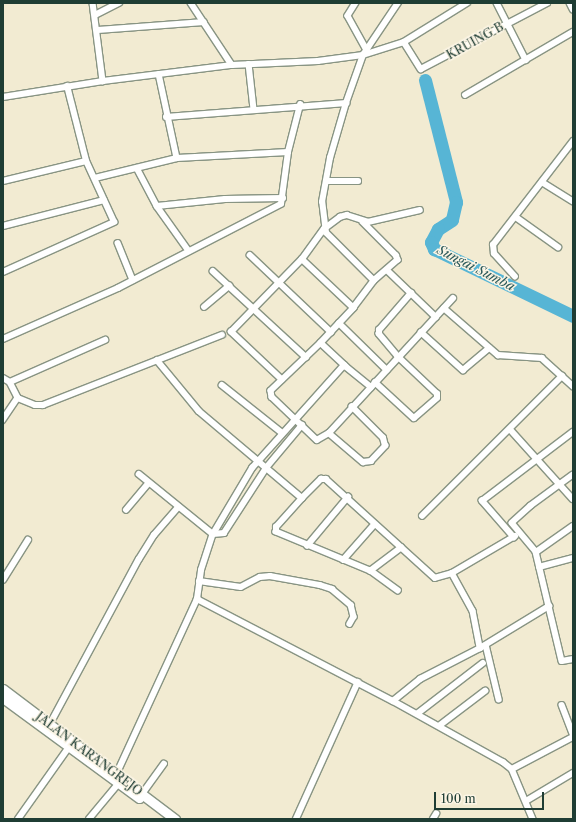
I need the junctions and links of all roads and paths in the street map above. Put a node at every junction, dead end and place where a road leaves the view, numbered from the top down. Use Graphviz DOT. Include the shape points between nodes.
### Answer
graph roads {
  1 [pos="93,3"];
  2 [pos="119,3"];
  3 [pos="191,3"];
  4 [pos="356,3"];
  5 [pos="398,3"];
  6 [pos="467,3"];
  7 [pos="497,3"];
  8 [pos="547,3"];
  9 [pos="570,3"];
  10 [pos="573,9"];
  11 [pos="95,15"];
  12 [pos="204,22"];
  13 [pos="508,23"];
  14 [pos="98,30"];
  15 [pos="573,32"];
  16 [pos="404,42"];
  17 [pos="365,52"];
  18 [pos="526,60"];
  19 [pos="249,64"];
  20 [pos="232,65"];
  21 [pos="158,74"];
  22 [pos="103,81"];
  23 [pos="67,86"];
  24 [pos="465,95"];
  25 [pos="3,97"];
  26 [pos="346,102"];
  27 [pos="300,105"];
  28 [pos="254,109"];
  29 [pos="166,117"];
  30 [pos="573,141"];
  31 [pos="570,149"];
  32 [pos="288,152"];
  33 [pos="177,158"];
  34 [pos="86,161"];
  35 [pos="138,168"];
  36 [pos="94,178"];
  37 [pos="3,181"];
  38 [pos="326,181"];
  39 [pos="358,181"];
  40 [pos="542,182"];
  41 [pos="283,198"];
  42 [pos="104,200"];
  43 [pos="573,201"];
  44 [pos="157,206"];
  45 [pos="420,210"];
  46 [pos="516,217"];
  47 [pos="363,222"];
  48 [pos="3,226"];
  49 [pos="324,229"];
  50 [pos="118,243"];
  51 [pos="558,247"];
  52 [pos="189,251"];
  53 [pos="250,255"];
  54 [pos="302,258"];
  55 [pos="387,270"];
  56 [pos="212,271"];
  57 [pos="3,272"];
  58 [pos="515,277"];
  59 [pos="133,280"];
  60 [pos="374,281"];
  61 [pos="278,283"];
  62 [pos="230,286"];
  63 [pos="411,293"];
  64 [pos="453,298"];
  65 [pos="204,307"];
  66 [pos="354,308"];
  67 [pos="444,308"];
  68 [pos="253,309"];
  69 [pos="436,316"];
  70 [pos="340,324"];
  71 [pos="331,332"];
  72 [pos="422,332"];
  73 [pos="222,335"];
  74 [pos="3,339"];
  75 [pos="105,340"];
  76 [pos="321,343"];
  77 [pos="488,348"];
  78 [pos="398,357"];
  79 [pos="306,358"];
  80 [pos="157,360"];
  81 [pos="349,369"];
  82 [pos="387,370"];
  83 [pos="562,376"];
  84 [pos="3,378"];
  85 [pos="282,380"];
  86 [pos="10,382"];
  87 [pos="222,385"];
  88 [pos="373,385"];
  89 [pos="573,386"];
  90 [pos="18,398"];
  91 [pos="352,407"];
  92 [pos="295,418"];
  93 [pos="3,420"];
  94 [pos="302,425"];
  95 [pos="510,429"];
  96 [pos="281,432"];
  97 [pos="573,432"];
  98 [pos="329,433"];
  99 [pos="535,459"];
  100 [pos="257,461"];
  101 [pos="266,468"];
  102 [pos="139,474"];
  103 [pos="573,475"];
  104 [pos="149,483"];
  105 [pos="560,485"];
  106 [pos="348,497"];
  107 [pos="302,498"];
  108 [pos="573,499"];
  109 [pos="178,507"];
  110 [pos="126,510"];
  111 [pos="422,516"];
  112 [pos="374,525"];
  113 [pos="573,526"];
  114 [pos="213,534"];
  115 [pos="516,536"];
  116 [pos="28,540"];
  117 [pos="307,546"];
  118 [pos="401,548"];
  119 [pos="536,552"];
  120 [pos="573,558"];
  121 [pos="343,560"];
  122 [pos="539,567"];
  123 [pos="370,571"];
  124 [pos="452,573"];
  125 [pos="3,580"];
  126 [pos="198,581"];
  127 [pos="398,591"];
  128 [pos="197,599"];
  129 [pos="549,606"];
  130 [pos="350,624"];
  131 [pos="486,644"];
  132 [pos="480,648"];
  133 [pos="573,659"];
  134 [pos="483,664"];
  135 [pos="358,682"];
  136 [pos="3,689"];
  137 [pos="485,691"];
  138 [pos="3,698"];
  139 [pos="499,699"];
  140 [pos="393,701"];
  141 [pos="562,705"];
  142 [pos="417,714"];
  143 [pos="50,724"];
  144 [pos="439,726"];
  145 [pos="573,733"];
  146 [pos="573,737"];
  147 [pos="69,747"];
  148 [pos="164,764"];
  149 [pos="512,769"];
  150 [pos="117,773"];
  151 [pos="573,774"];
  152 [pos="119,784"];
  153 [pos="142,794"];
  154 [pos="526,801"];
  155 [pos="18,819"];
  156 [pos="89,819"];
  157 [pos="167,819"];
  158 [pos="175,819"];
  159 [pos="296,819"];
  160 [pos="533,819"];
  1 -- 11 [label="street"];
  2 -- 11 [label="street"];
  3 -- 12 [label="street"];
  4 -- 17 [label="street" via="348,16"];
  5 -- 17 [label="street"];
  6 -- 16 [label="street"];
  7 -- 13 [label="street"];
  8 -- 13 [label="street, KRUING B"];
  9 -- 10 [label="street"];
  11 -- 14 [label="street"];
  12 -- 14 [label="street"];
  12 -- 20 [label="street"];
  13 -- 16 [label="street, KRUING B" via="442,60 419,68"];
  13 -- 18 [label="street"];
  14 -- 22 [label="street"];
  15 -- 18 [label="street"];
  16 -- 17 [label="street"];
  17 -- 19 [label="street" via="318,61"];
  17 -- 26 [label="street"];
  18 -- 24 [label="street"];
  19 -- 20 [label="street"];
  19 -- 28 [label="street"];
  20 -- 21 [label="street"];
  21 -- 22 [label="street"];
  21 -- 29 [label="street"];
  22 -- 23 [label="street"];
  23 -- 25 [label="street"];
  23 -- 34 [label="street"];
  26 -- 27 [label="street"];
  26 -- 38 [label="street"];
  27 -- 28 [label="street"];
  27 -- 32 [label="street"];
  28 -- 29 [label="street"];
  29 -- 33 [label="street"];
  30 -- 31 [label="street"];
  31 -- 40 [label="street"];
  32 -- 33 [label="street"];
  32 -- 41 [label="street"];
  33 -- 35 [label="street"];
  34 -- 36 [label="street"];
  34 -- 37 [label="street"];
  35 -- 36 [label="street"];
  35 -- 44 [label="street"];
  36 -- 42 [label="street"];
  38 -- 39 [label="street"];
  38 -- 49 [label="street" via="322,202"];
  40 -- 43 [label="street"];
  40 -- 46 [label="street"];
  41 -- 44 [label="street" via="225,199"];
  41 -- 52 [label="street" via="277,207"];
  42 -- 48 [label="street"];
  42 -- 57 [label="street" via="114,218 111,225"];
  44 -- 52 [label="street"];
  45 -- 47 [label="street"];
  46 -- 51 [label="street"];
  46 -- 58 [label="street" via="495,243 493,250"];
  47 -- 49 [label="street" via="344,215"];
  47 -- 55 [label="street" via="398,257"];
  49 -- 54 [label="street"];
  49 -- 60 [label="street"];
  50 -- 59 [label="street"];
  52 -- 59 [label="street"];
  53 -- 61 [label="street"];
  54 -- 61 [label="street"];
  54 -- 66 [label="street"];
  55 -- 60 [label="street"];
  55 -- 63 [label="street"];
  56 -- 62 [label="street"];
  59 -- 74 [label="street" via="58,317"];
  60 -- 66 [label="street"];
  61 -- 68 [label="street"];
  61 -- 71 [label="street"];
  62 -- 65 [label="street"];
  62 -- 68 [label="street"];
  63 -- 69 [label="street"];
  63 -- 78 [label="street" via="379,330 380,336"];
  64 -- 67 [label="street"];
  66 -- 70 [label="street"];
  67 -- 69 [label="street"];
  67 -- 77 [label="street"];
  68 -- 79 [label="street"];
  68 -- 85 [label="street" via="231,332"];
  69 -- 72 [label="street"];
  70 -- 71 [label="street"];
  70 -- 82 [label="street"];
  71 -- 76 [label="street"];
  72 -- 77 [label="street" via="464,370"];
  72 -- 78 [label="street"];
  73 -- 80 [label="street"];
  75 -- 86 [label="street"];
  76 -- 79 [label="street"];
  76 -- 81 [label="street"];
  77 -- 83 [label="street" via="503,356 542,358"];
  78 -- 82 [label="street"];
  78 -- 88 [label="street" via="437,394 431,404 414,418"];
  79 -- 85 [label="street"];
  80 -- 90 [label="street" via="38,406"];
  80 -- 100 [label="street" via="199,411"];
  81 -- 88 [label="street"];
  81 -- 92 [label="street" via="344,365"];
  82 -- 88 [label="street"];
  83 -- 89 [label="street"];
  83 -- 95 [label="street"];
  84 -- 86 [label="street"];
  85 -- 92 [label="street" via="270,394"];
  86 -- 90 [label="street"];
  87 -- 96 [label="street"];
  88 -- 91 [label="street"];
  90 -- 93 [label="street"];
  91 -- 98 [label="street"];
  91 -- 98 [label="street" via="383,438 385,446 371,461 363,462"];
  92 -- 94 [label="street"];
  92 -- 96 [label="street"];
  94 -- 98 [label="street" via="317,440"];
  94 -- 101 [label="street"];
  95 -- 99 [label="street"];
  95 -- 111 [label="street"];
  96 -- 100 [label="street"];
  97 -- 99 [label="street"];
  99 -- 105 [label="street"];
  99 -- 115 [label="street" via="482,501"];
  100 -- 101 [label="street"];
  100 -- 114 [label="street"];
  101 -- 107 [label="street"];
  101 -- 114 [label="street" via="226,532"];
  102 -- 104 [label="street"];
  103 -- 105 [label="street"];
  104 -- 109 [label="street"];
  104 -- 110 [label="street"];
  105 -- 108 [label="street"];
  105 -- 115 [label="street" via="513,521"];
  106 -- 107 [label="street" via="324,478"];
  106 -- 112 [label="street"];
  106 -- 117 [label="street"];
  107 -- 117 [label="street" via="275,531"];
  109 -- 114 [label="street"];
  109 -- 143 [label="street" via="154,535 139,559"];
  112 -- 118 [label="street"];
  112 -- 121 [label="street"];
  113 -- 119 [label="street"];
  114 -- 126 [label="street"];
  115 -- 119 [label="street"];
  115 -- 124 [label="street"];
  116 -- 125 [label="street"];
  117 -- 121 [label="street"];
  118 -- 123 [label="street"];
  118 -- 124 [label="street" via="435,578"];
  119 -- 122 [label="street"];
  120 -- 122 [label="street"];
  121 -- 123 [label="street"];
  122 -- 129 [label="street"];
  123 -- 127 [label="street"];
  124 -- 132 [label="street" via="473,611"];
  126 -- 128 [label="street"];
  126 -- 130 [label="street" via="241,587 260,577 270,576 320,585 332,589 351,606 354,617"];
  128 -- 135 [label="street"];
  128 -- 150 [label="street"];
  129 -- 131 [label="street"];
  129 -- 133 [label="street" via="562,661"];
  131 -- 132 [label="street"];
  131 -- 139 [label="street"];
  132 -- 140 [label="street" via="420,679"];
  134 -- 142 [label="street"];
  135 -- 140 [label="street"];
  135 -- 159 [label="street"];
  136 -- 143 [label="main road, JALAN KARANGREJO"];
  137 -- 144 [label="street"];
  138 -- 147 [label="main road, JALAN KARANGREJO"];
  140 -- 142 [label="street"];
  141 -- 145 [label="street"];
  142 -- 144 [label="street"];
  143 -- 150 [label="main road, JALAN KARANGREJO"];
  144 -- 149 [label="street" via="481,748"];
  146 -- 149 [label="street"];
  147 -- 152 [label="main road, JALAN KARANGREJO"];
  147 -- 155 [label="street"];
  148 -- 153 [label="street"];
  149 -- 154 [label="street"];
  150 -- 153 [label="main road, JALAN KARANGREJO"];
  151 -- 154 [label="street"];
  152 -- 156 [label="street"];
  152 -- 157 [label="main road, JALAN KARANGREJO"];
  153 -- 158 [label="main road, JALAN KARANGREJO"];
  154 -- 160 [label="street"];
}
